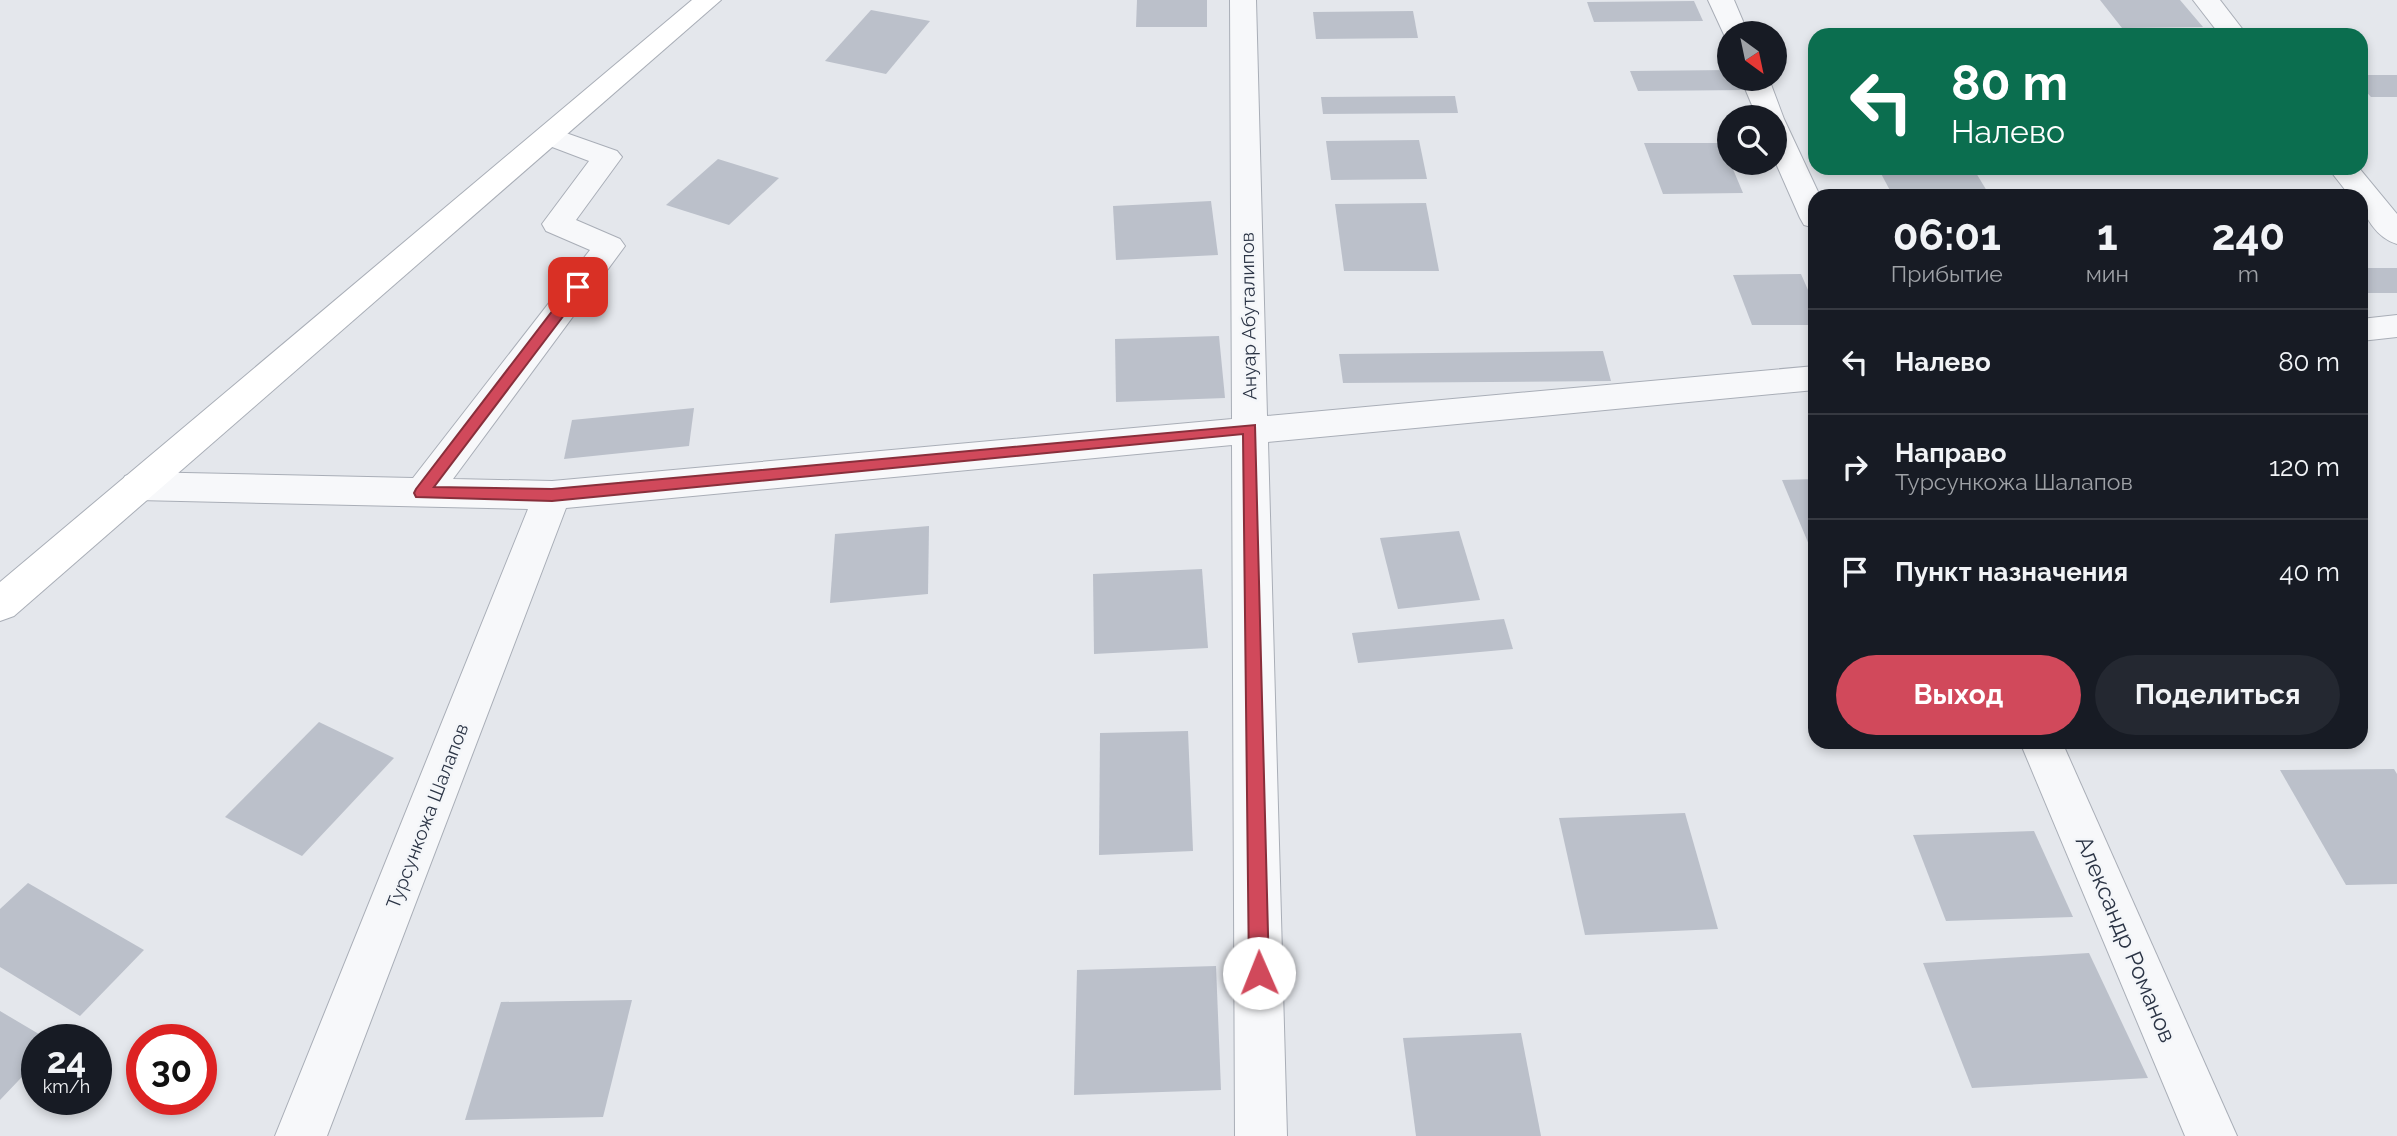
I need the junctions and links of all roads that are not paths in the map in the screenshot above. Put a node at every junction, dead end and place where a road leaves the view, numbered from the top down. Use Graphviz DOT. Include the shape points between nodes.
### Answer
graph roads {
  1 [pos="708,0"];
  2 [pos="1243,0"];
  3 [pos="1721,0"];
  4 [pos="2206,0"];
  5 [pos="1730,21"];
  6 [pos="2228,28"];
  7 [pos="549,136"];
  8 [pos="1787,154"];
  9 [pos="2349,175"];
  10 [pos="2360,189"];
  11 [pos="2368,199"];
  12 [pos="1808,202"];
  13 [pos="2397,234"];
  14 [pos="2397,326"];
  15 [pos="2368,329"];
  16 [pos="1808,379"];
  17 [pos="1250,428"];
  18 [pos="138,486"];
  19 [pos="422,493"];
  20 [pos="552,495"];
  21 [pos="0,606"];
  22 [pos="2044,749"];
  23 [pos="301,1136"];
  24 [pos="1261,1136"];
  25 [pos="2211,1136"];
  1 -- 7 [label="main road"];
  2 -- 17 [label="street, Ануар Абуталипов"];
  3 -- 5 [label="street"];
  4 -- 6 [label="street"];
  7 -- 18 [label="main road"];
  7 -- 19 [label="street" via="607,157 557,224 609,246"];
  8 -- 12 [label="street"];
  9 -- 10 [label="street"];
  11 -- 13 [label="street"];
  14 -- 15 [label="street"];
  16 -- 17 [label="street"];
  17 -- 20 [label="street"];
  17 -- 24 [label="street, Ануар Абуталипов"];
  18 -- 19 [label="street"];
  18 -- 21 [label="main road"];
  19 -- 20 [label="street"];
  20 -- 23 [label="street, Турсункожа Шалапов"];
  22 -- 25 [label="street, Александр Романов"];
}
